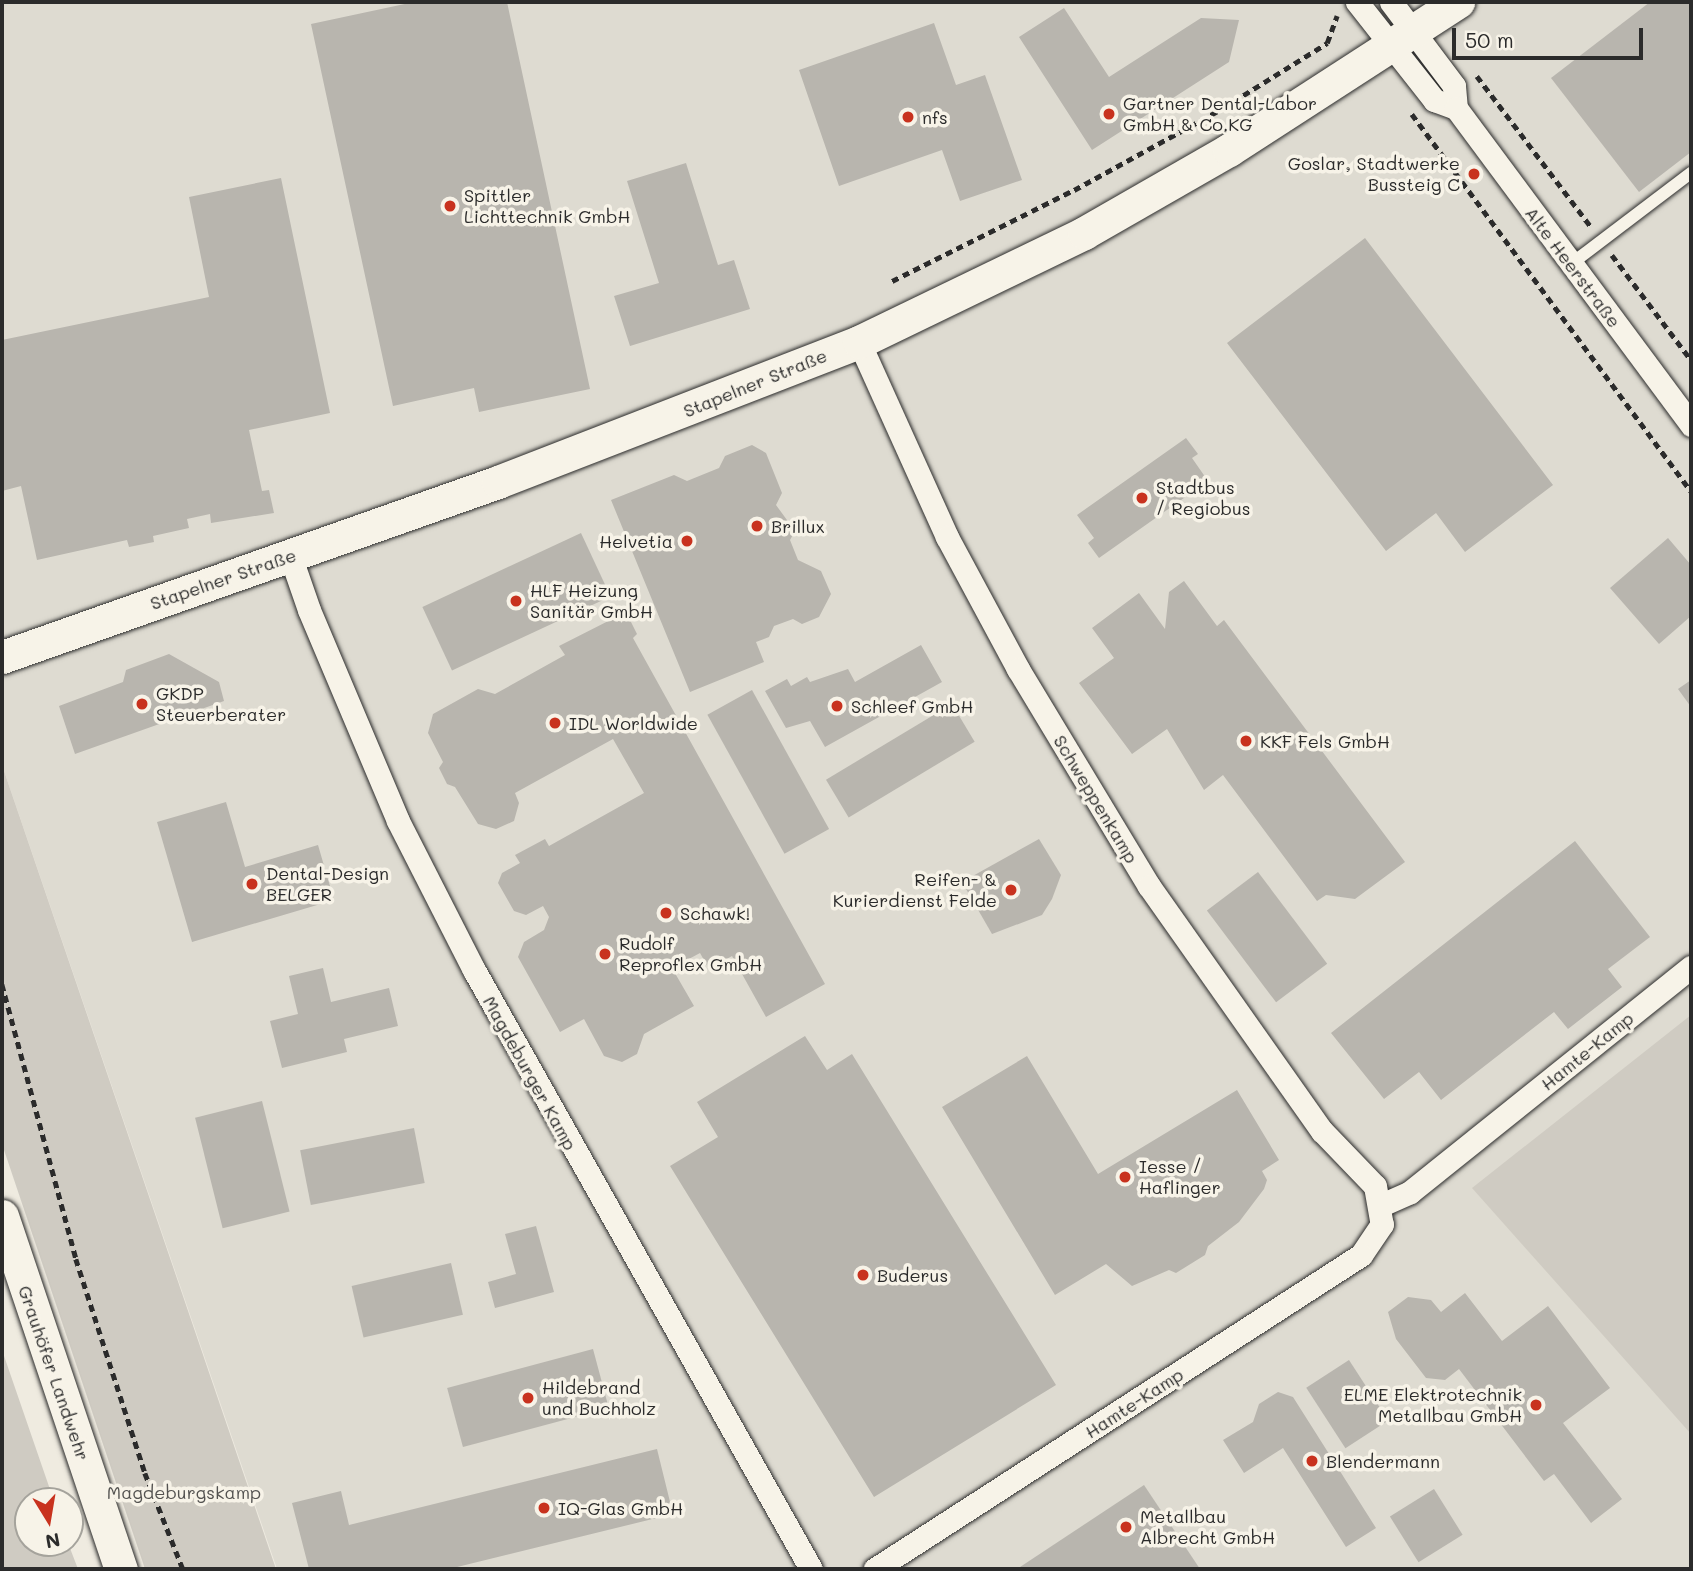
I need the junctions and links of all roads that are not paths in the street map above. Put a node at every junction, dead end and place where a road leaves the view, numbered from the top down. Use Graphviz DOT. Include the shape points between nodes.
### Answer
graph roads {
  1 [pos="1391,2"];
  2 [pos="1458,2"];
  3 [pos="1351,12"];
  4 [pos="1403,40"];
  5 [pos="1691,173"];
  6 [pos="1571,264"];
  7 [pos="859,342"];
  8 [pos="1691,425"];
  9 [pos="290,555"];
  10 [pos="2,657"];
  11 [pos="1691,967"];
  12 [pos="1381,1215"];
  13 [pos="2,1216"];
  14 [pos="121,1569"];
  15 [pos="811,1569"];
  16 [pos="875,1569"];
  1 -- 4 [label="street, Alte Heerstraße"];
  2 -- 4 [label="street, Stapelner Straße"];
  3 -- 4 [label="street, Alte Heerstraße"];
  4 -- 6 [label="street, Alte Heerstraße" via="1454,86 1456,108"];
  4 -- 7 [label="street, Stapelner Straße" via="1084,233"];
  5 -- 6 [label="lane"];
  6 -- 8 [label="street, Alte Heerstraße"];
  7 -- 9 [label="street, Stapelner Straße" via="510,478"];
  7 -- 12 [label="street, Schweppenkamp" via="947,537 1024,681 1149,886 1322,1131 1375,1186"];
  9 -- 10 [label="street, Stapelner Straße"];
  9 -- 15 [label="street, Magdeburger Kamp" via="398,821 474,970"];
  11 -- 12 [label="street, Hamte-Kamp"];
  12 -- 16 [label="street, Hamte-Kamp" via="1361,1255"];
  13 -- 14 [label="street, Grauhöfer Landwehr"];
}
